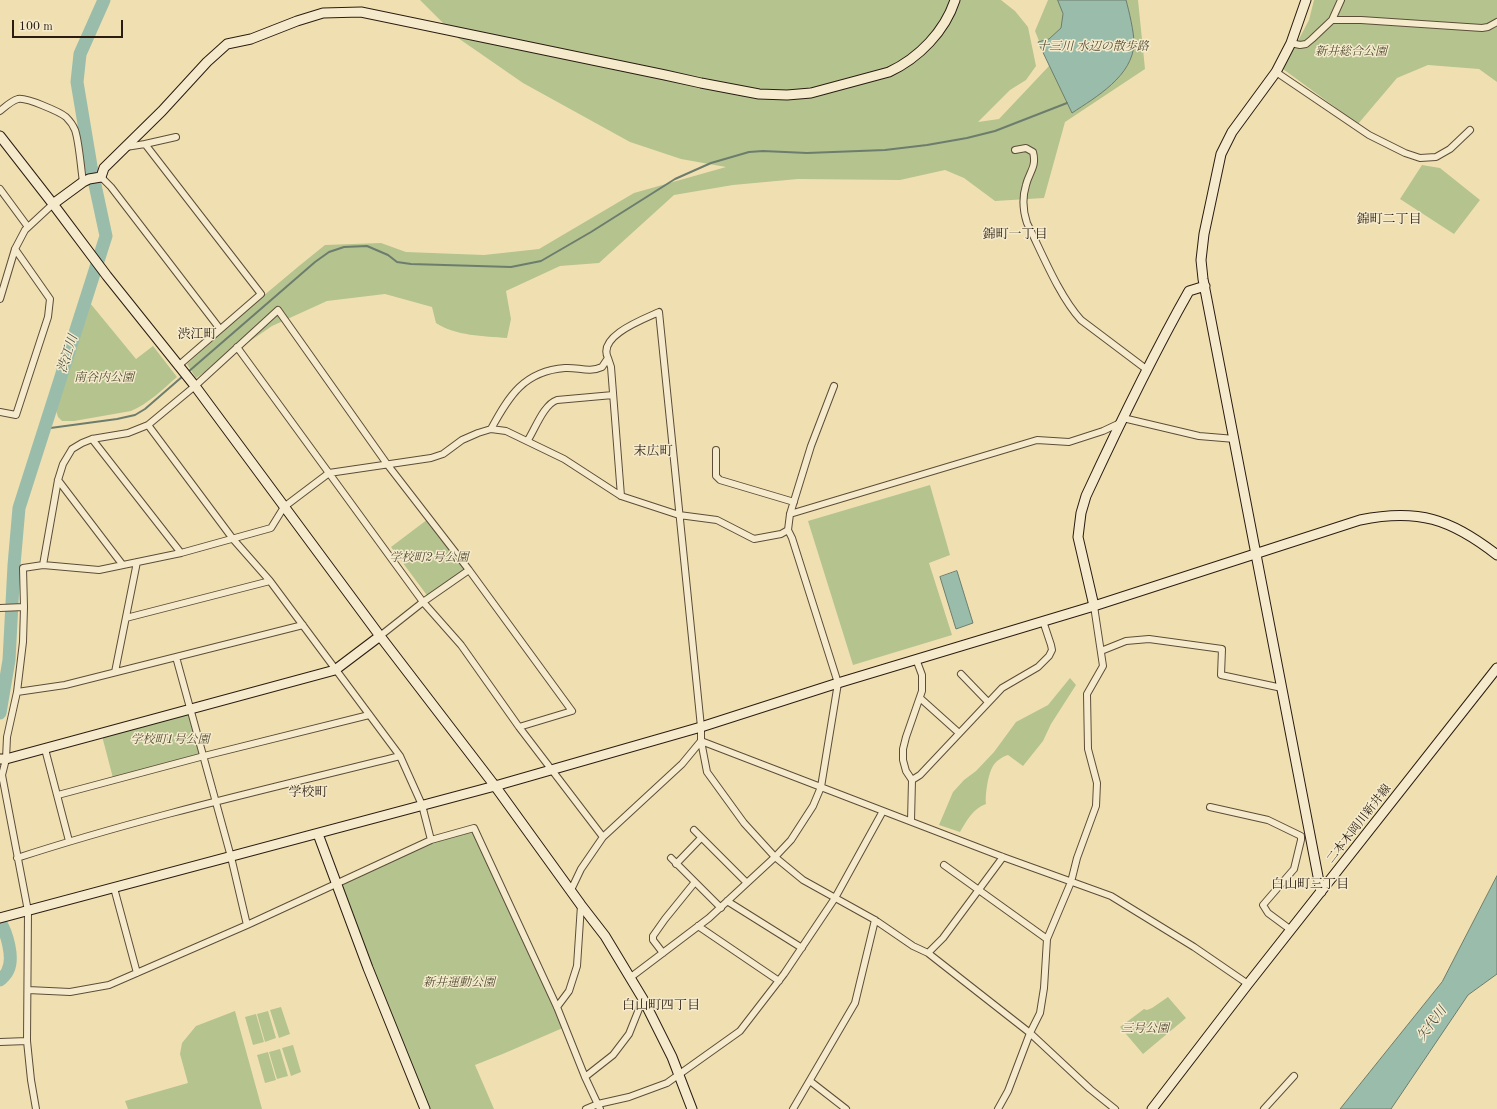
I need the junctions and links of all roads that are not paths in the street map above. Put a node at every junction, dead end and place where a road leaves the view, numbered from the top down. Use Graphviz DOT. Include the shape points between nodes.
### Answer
graph roads {
  1 [pos="955,0"];
  2 [pos="1306,0"];
  3 [pos="1341,0"];
  4 [pos="1332,20"];
  5 [pos="1497,22"];
  6 [pos="1291,43"];
  7 [pos="1276,72"];
  8 [pos="0,111"];
  9 [pos="1470,130"];
  10 [pos="0,136"];
  11 [pos="176,138"];
  12 [pos="145,144"];
  13 [pos="126,147"];
  14 [pos="1015,150"];
  15 [pos="101,177"];
  16 [pos="86,180"];
  17 [pos="0,189"];
  18 [pos="53,204"];
  19 [pos="28,226"];
  20 [pos="15,249"];
  21 [pos="1204,286"];
  22 [pos="0,299"];
  23 [pos="220,329"];
  24 [pos="237,347"];
  25 [pos="608,358"];
  26 [pos="179,368"];
  27 [pos="1146,369"];
  28 [pos="193,384"];
  29 [pos="834,386"];
  30 [pos="613,395"];
  31 [pos="0,412"];
  32 [pos="1122,421"];
  33 [pos="148,425"];
  34 [pos="491,429"];
  35 [pos="92,439"];
  36 [pos="1235,439"];
  37 [pos="528,440"];
  38 [pos="716,450"];
  39 [pos="387,464"];
  40 [pos="329,473"];
  41 [pos="58,480"];
  42 [pos="621,496"];
  43 [pos="794,502"];
  44 [pos="284,507"];
  45 [pos="790,514"];
  46 [pos="679,515"];
  47 [pos="788,530"];
  48 [pos="233,539"];
  49 [pos="1256,552"];
  50 [pos="181,554"];
  51 [pos="1497,555"];
  52 [pos="137,562"];
  53 [pos="122,564"];
  54 [pos="43,565"];
  55 [pos="469,570"];
  56 [pos="270,581"];
  57 [pos="423,602"];
  58 [pos="1094,606"];
  59 [pos="22,607"];
  60 [pos="2,608"];
  61 [pos="126,618"];
  62 [pos="1043,620"];
  63 [pos="303,626"];
  64 [pos="380,636"];
  65 [pos="1101,651"];
  66 [pos="176,657"];
  67 [pos="916,659"];
  68 [pos="1497,668"];
  69 [pos="335,670"];
  70 [pos="115,672"];
  71 [pos="961,674"];
  72 [pos="838,683"];
  73 [pos="1282,688"];
  74 [pos="17,692"];
  75 [pos="920,698"];
  76 [pos="988,702"];
  77 [pos="191,708"];
  78 [pos="370,716"];
  79 [pos="519,726"];
  80 [pos="701,727"];
  81 [pos="959,733"];
  82 [pos="701,741"];
  83 [pos="45,749"];
  84 [pos="204,756"];
  85 [pos="400,756"];
  86 [pos="3,760"];
  87 [pos="552,769"];
  88 [pos="912,780"];
  89 [pos="495,786"];
  90 [pos="821,787"];
  91 [pos="58,796"];
  92 [pos="215,802"];
  93 [pos="422,805"];
  94 [pos="1210,807"];
  95 [pos="882,811"];
  96 [pos="911,821"];
  97 [pos="694,830"];
  98 [pos="318,834"];
  99 [pos="1306,835"];
  100 [pos="603,837"];
  101 [pos="701,838"];
  102 [pos="431,840"];
  103 [pos="70,841"];
  104 [pos="231,857"];
  105 [pos="775,857"];
  106 [pos="1003,857"];
  107 [pos="18,858"];
  108 [pos="670,858"];
  109 [pos="676,864"];
  110 [pos="944,865"];
  111 [pos="695,882"];
  112 [pos="1071,882"];
  113 [pos="337,883"];
  114 [pos="747,883"];
  115 [pos="114,888"];
  116 [pos="571,890"];
  117 [pos="979,890"];
  118 [pos="1321,892"];
  119 [pos="835,898"];
  120 [pos="727,902"];
  121 [pos="582,905"];
  122 [pos="721,908"];
  123 [pos="28,911"];
  124 [pos="3,917"];
  125 [pos="875,920"];
  126 [pos="247,925"];
  127 [pos="698,926"];
  128 [pos="1291,930"];
  129 [pos="1047,939"];
  130 [pos="802,948"];
  131 [pos="663,953"];
  132 [pos="928,953"];
  133 [pos="137,972"];
  134 [pos="631,977"];
  135 [pos="779,981"];
  136 [pos="1248,984"];
  137 [pos="28,990"];
  138 [pos="644,999"];
  139 [pos="557,1007"];
  140 [pos="1030,1033"];
  141 [pos="27,1041"];
  142 [pos="0,1042"];
  143 [pos="679,1075"];
  144 [pos="1294,1076"];
  145 [pos="585,1077"];
  146 [pos="810,1081"];
  147 [pos="599,1106"];
  148 [pos="36,1109"];
  149 [pos="425,1109"];
  150 [pos="586,1109"];
  151 [pos="692,1109"];
  152 [pos="793,1109"];
  153 [pos="846,1109"];
  154 [pos="998,1109"];
  155 [pos="1115,1109"];
  156 [pos="1152,1109"];
  157 [pos="1264,1109"];
  1 -- 13 [label="street" via="947,21 931,41 912,58 889,72 822,90 787,95 759,94 702,84 361,12 323,13 252,39 227,44 206,62"];
  2 -- 6 [label="street"];
  3 -- 4 [label="street"];
  4 -- 5 [label="street" via="1482,28"];
  4 -- 6 [label="street" via="1306,44"];
  6 -- 7 [label="street"];
  7 -- 9 [label="street" via="1368,135 1420,158 1436,156 1450,149"];
  7 -- 21 [label="street" via="1232,132 1221,154 1204,234 1201,260"];
  8 -- 16 [label="street" via="18,99 24,99 66,117 76,131"];
  10 -- 18 [label="street"];
  11 -- 12 [label="street"];
  12 -- 13 [label="street"];
  12 -- 23 [label="street" via="261,294"];
  13 -- 15 [label="street" via="104,168"];
  14 -- 27 [label="street" via="1026,148 1033,152 1035,160 1026,184 1023,211 1065,298 1082,320"];
  15 -- 16 [label="street"];
  15 -- 23 [label="street" via="111,186"];
  16 -- 18 [label="street"];
  17 -- 19 [label="street"];
  18 -- 19 [label="street"];
  18 -- 26 [label="street"];
  19 -- 20 [label="street"];
  20 -- 22 [label="street"];
  20 -- 31 [label="street" via="50,299 48,317 16,415"];
  21 -- 27 [label="street" via="1189,291"];
  21 -- 36 [label="street"];
  23 -- 26 [label="street"];
  24 -- 28 [label="street"];
  24 -- 39 [label="street" via="278,310"];
  24 -- 40 [label="street"];
  25 -- 30 [label="street"];
  25 -- 34 [label="street" via="597,370 566,368 532,377 504,406"];
  25 -- 46 [label="street" via="608,345 620,331 659,312"];
  26 -- 28 [label="street"];
  27 -- 32 [label="street"];
  28 -- 33 [label="street"];
  28 -- 44 [label="street"];
  29 -- 43 [label="street" via="811,446"];
  30 -- 37 [label="street" via="552,402"];
  30 -- 42 [label="street"];
  32 -- 36 [label="street" via="1198,436"];
  32 -- 45 [label="street" via="1103,431 1069,442 1037,440"];
  32 -- 58 [label="street" via="1086,496 1081,512 1078,537"];
  33 -- 35 [label="street" via="128,433"];
  33 -- 48 [label="street"];
  34 -- 37 [label="street" via="506,431"];
  34 -- 39 [label="street" via="462,440 443,454"];
  35 -- 41 [label="street" via="72,449 63,464"];
  35 -- 50 [label="street"];
  36 -- 49 [label="street"];
  37 -- 42 [label="street" via="564,459"];
  38 -- 43 [label="street" via="716,476 720,480"];
  39 -- 40 [label="street"];
  39 -- 55 [label="street"];
  40 -- 44 [label="street"];
  40 -- 57 [label="street"];
  41 -- 53 [label="street"];
  41 -- 54 [label="street"];
  42 -- 46 [label="street"];
  43 -- 45 [label="street"];
  44 -- 48 [label="street" via="271,528"];
  44 -- 64 [label="street"];
  45 -- 47 [label="street"];
  46 -- 47 [label="street" via="717,520 754,539 781,534"];
  46 -- 80 [label="street"];
  47 -- 72 [label="street"];
  48 -- 50 [label="street"];
  48 -- 56 [label="street"];
  49 -- 51 [label="street" via="1360,520 1396,515 1446,523 1473,537"];
  49 -- 58 [label="street"];
  49 -- 73 [label="street"];
  50 -- 52 [label="street"];
  52 -- 53 [label="street"];
  52 -- 61 [label="street"];
  53 -- 54 [label="street" via="99,570"];
  54 -- 59 [label="street" via="23,568"];
  55 -- 57 [label="street"];
  55 -- 79 [label="street" via="572,711"];
  56 -- 61 [label="street"];
  56 -- 63 [label="street"];
  57 -- 64 [label="street"];
  57 -- 79 [label="street" via="461,645"];
  58 -- 62 [label="street"];
  58 -- 65 [label="street"];
  59 -- 60 [label="street"];
  59 -- 74 [label="street" via="23,642"];
  61 -- 70 [label="street"];
  62 -- 67 [label="street"];
  62 -- 76 [label="street" via="1052,650 1049,656 1038,667 1002,688"];
  63 -- 66 [label="street"];
  63 -- 69 [label="street"];
  64 -- 69 [label="street"];
  64 -- 89 [label="street"];
  65 -- 73 [label="street" via="1126,641 1149,639 1222,649 1221,675"];
  65 -- 112 [label="street" via="1103,666 1087,694 1088,749 1097,783 1096,806"];
  66 -- 70 [label="street"];
  66 -- 77 [label="street"];
  67 -- 72 [label="street"];
  67 -- 75 [label="street" via="922,675"];
  68 -- 118 [label="street, 二本木岡川新井線"];
  69 -- 77 [label="street"];
  69 -- 78 [label="street"];
  70 -- 74 [label="street" via="66,685"];
  71 -- 76 [label="street"];
  72 -- 80 [label="street"];
  72 -- 90 [label="street"];
  73 -- 99 [label="street"];
  74 -- 86 [label="street"];
  75 -- 81 [label="street"];
  75 -- 88 [label="street" via="903,749 906,771"];
  76 -- 81 [label="street"];
  77 -- 83 [label="street"];
  77 -- 84 [label="street"];
  78 -- 84 [label="street"];
  78 -- 85 [label="street"];
  79 -- 87 [label="street"];
  80 -- 82 [label="street"];
  80 -- 87 [label="street"];
  81 -- 88 [label="street" via="920,775"];
  82 -- 90 [label="street"];
  82 -- 100 [label="street" via="682,764"];
  82 -- 105 [label="street" via="707,772 744,824"];
  83 -- 86 [label="street"];
  83 -- 91 [label="street"];
  84 -- 91 [label="street"];
  84 -- 92 [label="street"];
  85 -- 92 [label="street"];
  85 -- 93 [label="street"];
  86 -- 107 [label="street" via="2,775"];
  87 -- 89 [label="street"];
  87 -- 100 [label="street"];
  88 -- 96 [label="street"];
  89 -- 93 [label="street"];
  89 -- 116 [label="street"];
  90 -- 95 [label="street"];
  90 -- 105 [label="street" via="813,806 791,840"];
  91 -- 103 [label="street"];
  92 -- 103 [label="street"];
  92 -- 104 [label="street"];
  93 -- 98 [label="street"];
  93 -- 102 [label="street"];
  94 -- 99 [label="street" via="1268,820"];
  95 -- 96 [label="street"];
  95 -- 119 [label="street"];
  96 -- 106 [label="street"];
  97 -- 101 [label="street"];
  98 -- 104 [label="street"];
  98 -- 113 [label="street"];
  99 -- 118 [label="street"];
  99 -- 128 [label="street" via="1302,840 1294,869 1263,905 1268,913"];
  100 -- 116 [label="street" via="581,869"];
  101 -- 109 [label="street"];
  101 -- 114 [label="street"];
  102 -- 113 [label="street"];
  102 -- 139 [label="street" via="474,828"];
  103 -- 107 [label="street"];
  104 -- 115 [label="street"];
  104 -- 126 [label="street"];
  105 -- 114 [label="street"];
  105 -- 119 [label="street" via="803,880"];
  106 -- 112 [label="street"];
  106 -- 117 [label="street"];
  107 -- 123 [label="street"];
  108 -- 109 [label="street"];
  109 -- 111 [label="street"];
  110 -- 117 [label="street"];
  111 -- 122 [label="street"];
  111 -- 131 [label="street" via="653,936 653,940"];
  112 -- 129 [label="street"];
  112 -- 136 [label="street" via="1111,896"];
  113 -- 126 [label="street"];
  113 -- 149 [label="street"];
  114 -- 120 [label="street"];
  115 -- 123 [label="street"];
  115 -- 133 [label="street"];
  116 -- 121 [label="street"];
  117 -- 129 [label="street"];
  117 -- 132 [label="street" via="943,938"];
  118 -- 128 [label="street, 二本木岡川新井線"];
  119 -- 125 [label="street"];
  119 -- 130 [label="street"];
  120 -- 122 [label="street"];
  120 -- 130 [label="street"];
  121 -- 134 [label="street"];
  121 -- 139 [label="street" via="577,966 569,991"];
  122 -- 127 [label="street"];
  123 -- 124 [label="street"];
  123 -- 137 [label="street"];
  125 -- 132 [label="street"];
  125 -- 146 [label="street" via="855,1003"];
  126 -- 133 [label="street"];
  127 -- 131 [label="street"];
  127 -- 135 [label="street"];
  128 -- 136 [label="street, 二本木岡川新井線"];
  129 -- 140 [label="street" via="1040,1013"];
  130 -- 135 [label="street"];
  131 -- 134 [label="street"];
  132 -- 140 [label="street"];
  133 -- 137 [label="street" via="109,985 70,992"];
  134 -- 138 [label="street"];
  135 -- 143 [label="street" via="740,1031"];
  136 -- 156 [label="street, 二本木岡川新井線"];
  137 -- 141 [label="street"];
  138 -- 143 [label="street"];
  138 -- 145 [label="street" via="629,1034 613,1055"];
  139 -- 145 [label="street"];
  140 -- 154 [label="street" via="1008,1091"];
  140 -- 155 [label="street"];
  141 -- 142 [label="street"];
  141 -- 148 [label="street"];
  143 -- 147 [label="street" via="667,1083"];
  143 -- 151 [label="street"];
  144 -- 157 [label="street"];
  145 -- 147 [label="street"];
  146 -- 152 [label="street"];
  146 -- 153 [label="street"];
  147 -- 150 [label="street"];
}
